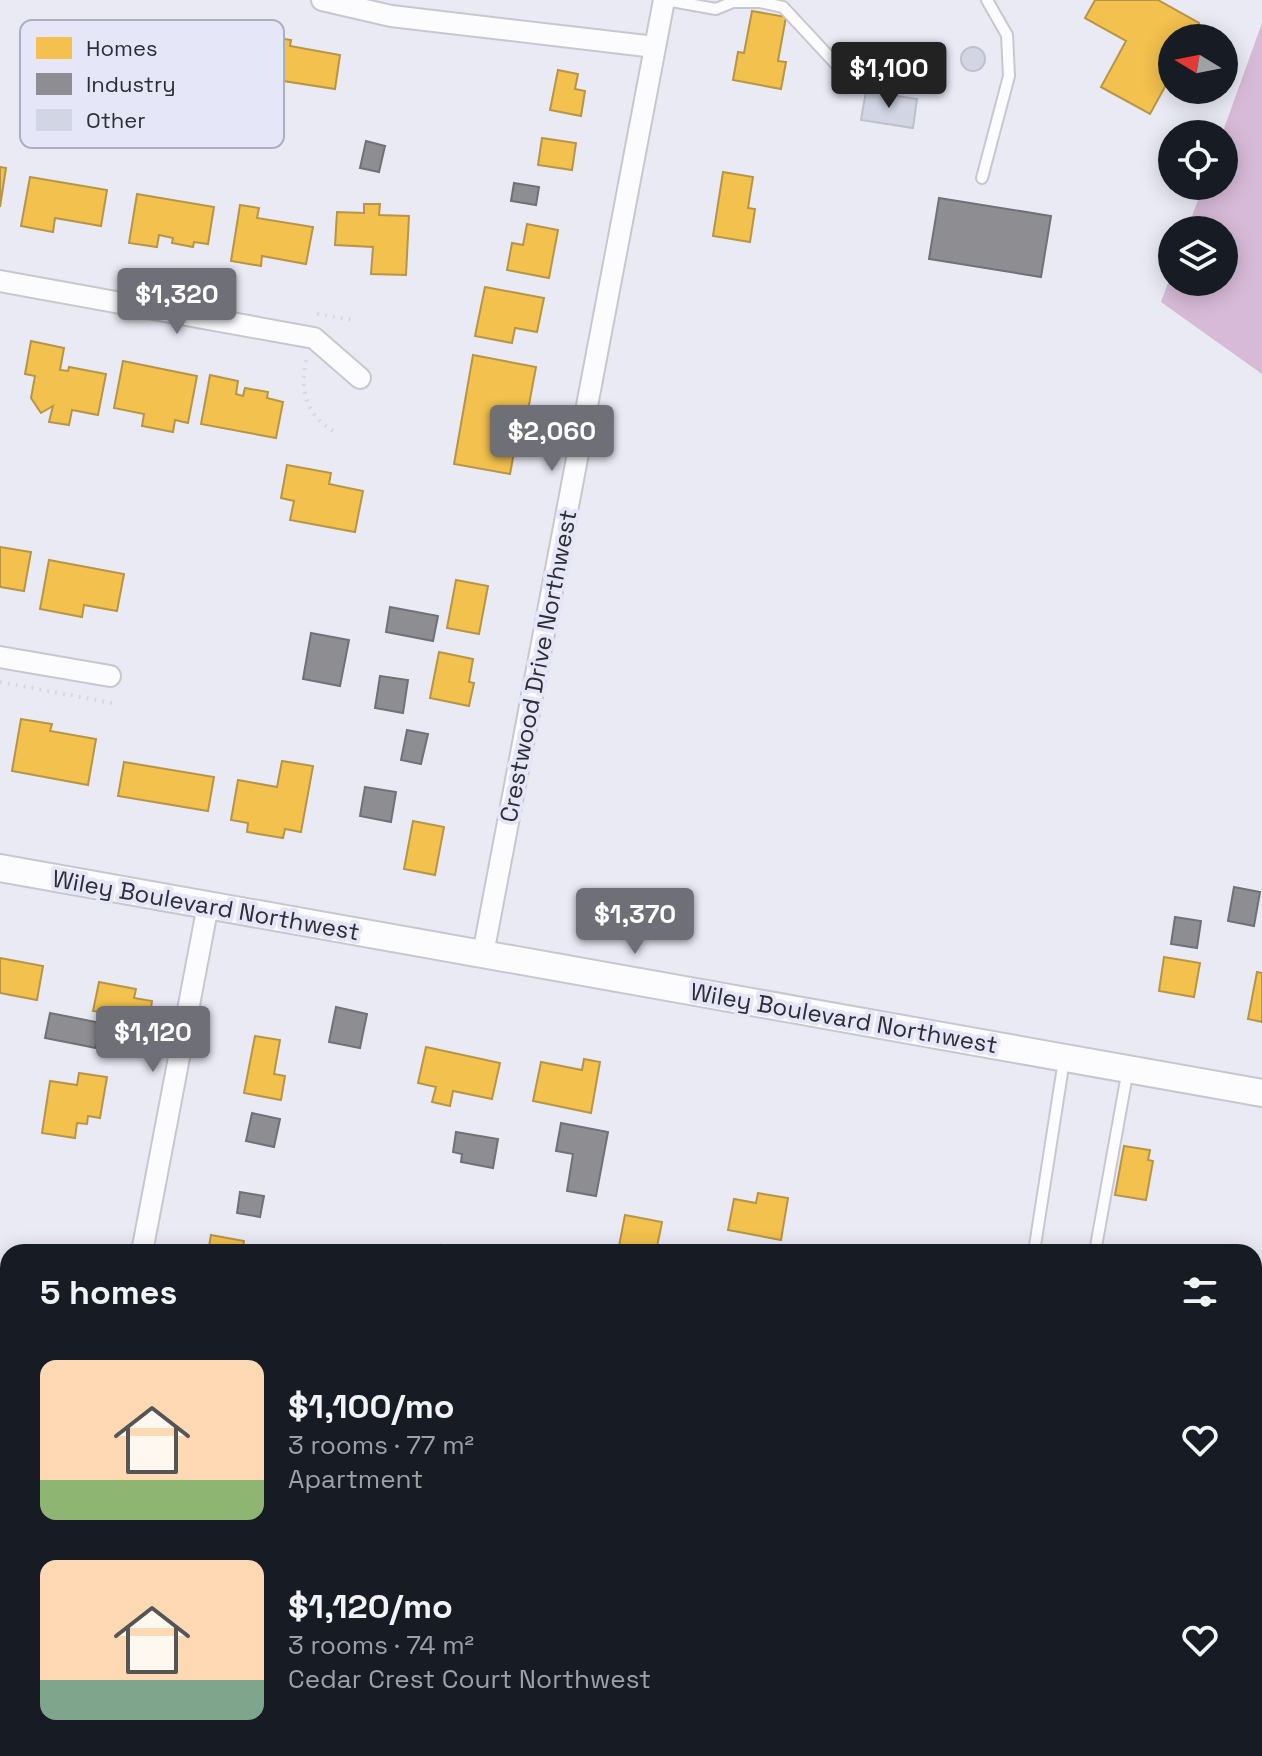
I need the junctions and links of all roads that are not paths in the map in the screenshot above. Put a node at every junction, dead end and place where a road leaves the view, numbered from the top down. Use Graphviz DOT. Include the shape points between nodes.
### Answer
graph roads {
  1 [pos="322,0"];
  2 [pos="665,0"];
  3 [pos="987,0"];
  4 [pos="655,47"];
  5 [pos="862,69"];
  6 [pos="982,178"];
  7 [pos="0,281"];
  8 [pos="360,378"];
  9 [pos="0,657"];
  10 [pos="110,676"];
  11 [pos="0,868"];
  12 [pos="208,905"];
  13 [pos="483,954"];
  14 [pos="1064,1058"];
  15 [pos="1128,1069"];
  16 [pos="1262,1093"];
  17 [pos="144,1244"];
  18 [pos="1035,1244"];
  19 [pos="1096,1244"];
  1 -- 4 [label="street" via="391,16"];
  2 -- 4 [label="street, Crestwood Drive Northwest"];
  2 -- 5 [label="lane" via="716,9 733,2 783,7 836,64"];
  3 -- 6 [label="lane" via="1007,35 1009,76"];
  4 -- 13 [label="street, Crestwood Drive Northwest"];
  7 -- 8 [label="street" via="314,338"];
  9 -- 10 [label="street"];
  11 -- 12 [label="street, Wiley Boulevard Northwest"];
  12 -- 13 [label="street, Wiley Boulevard Northwest"];
  12 -- 17 [label="street"];
  13 -- 14 [label="street, Wiley Boulevard Northwest"];
  14 -- 15 [label="street, Wiley Boulevard Northwest"];
  14 -- 18 [label="lane"];
  15 -- 16 [label="street, Wiley Boulevard Northwest"];
  15 -- 19 [label="lane"];
}
